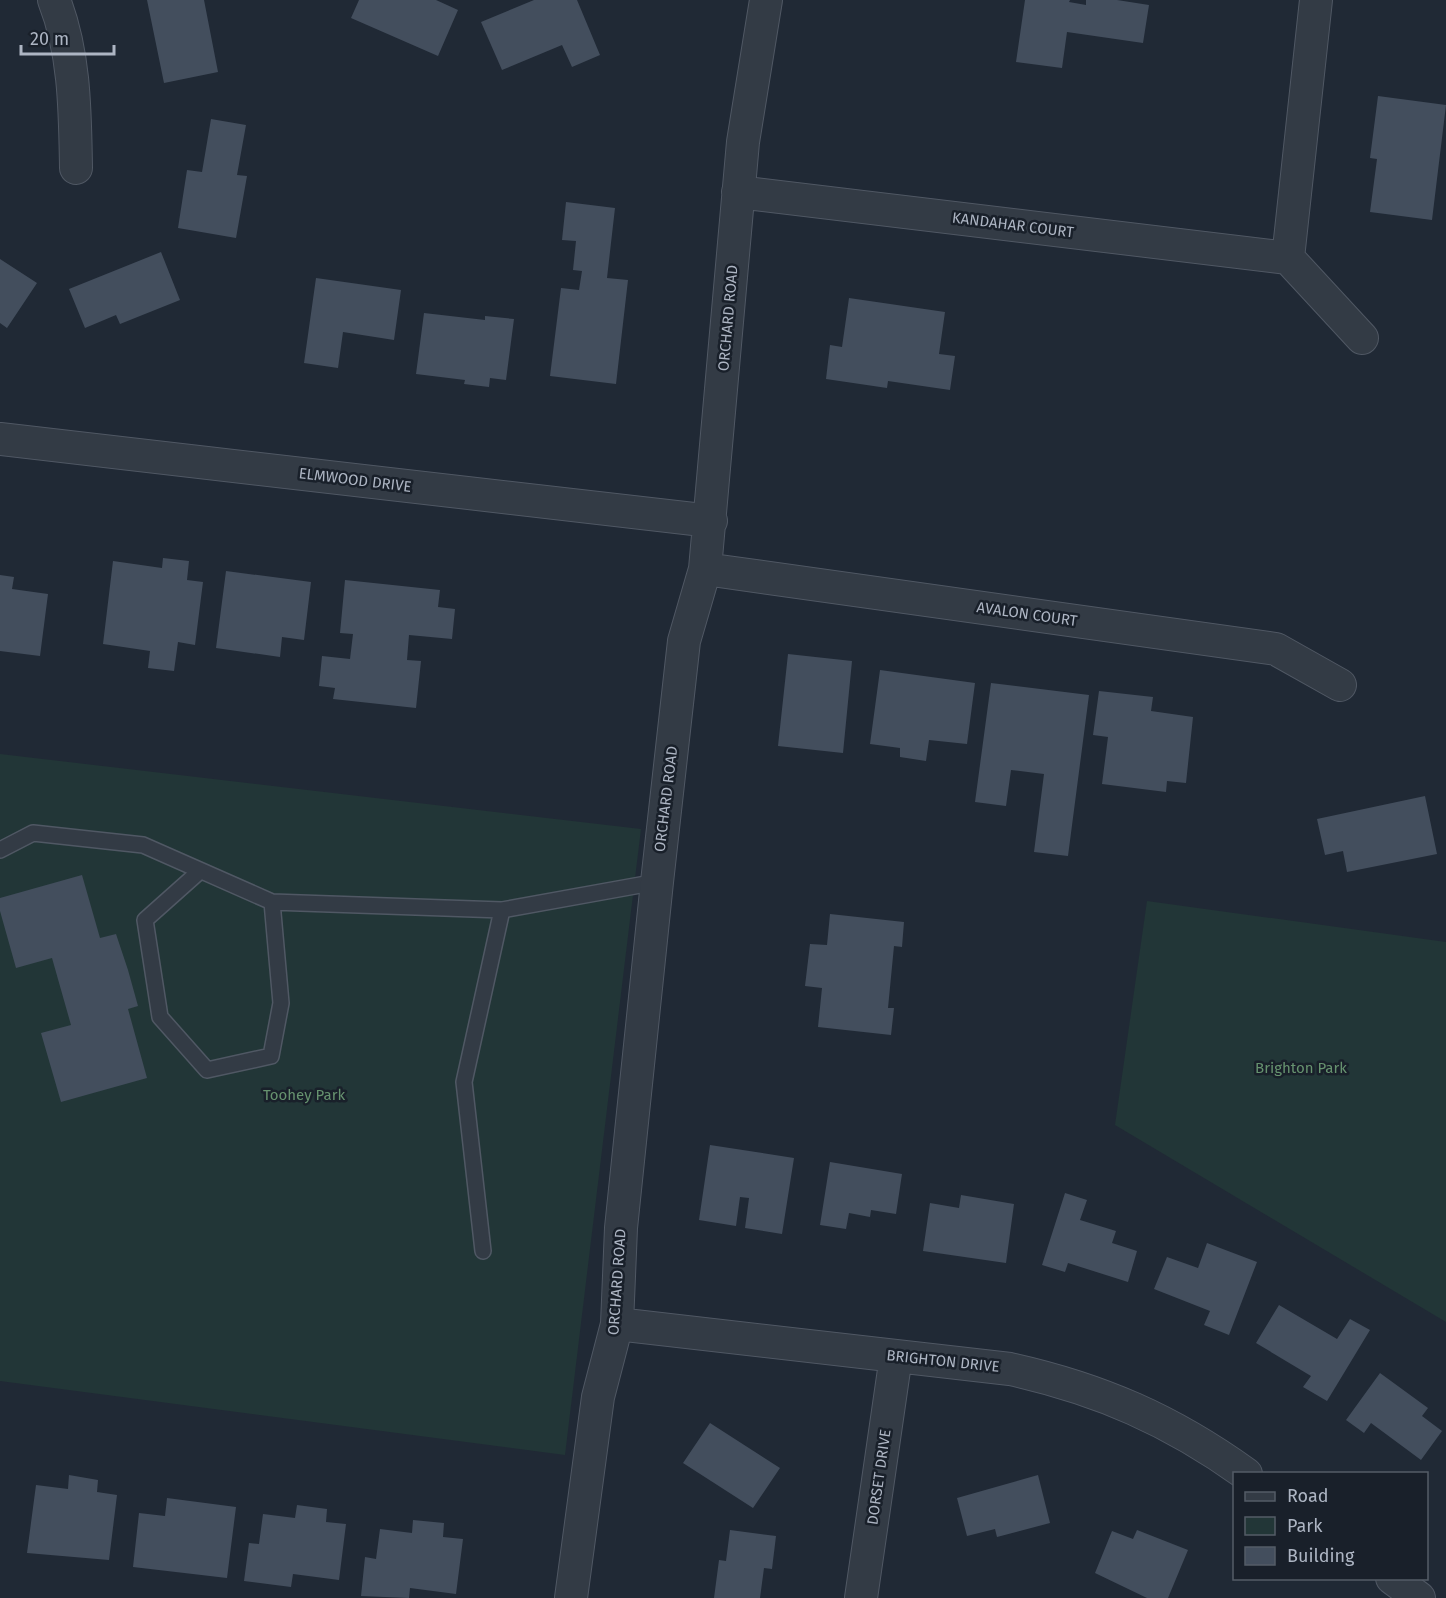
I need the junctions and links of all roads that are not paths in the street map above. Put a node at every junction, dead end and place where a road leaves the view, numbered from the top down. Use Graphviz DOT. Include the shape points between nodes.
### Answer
graph roads {
  1 [pos="54,0"];
  2 [pos="766,0"];
  3 [pos="1316,0"];
  4 [pos="76,168"];
  5 [pos="738,192"];
  6 [pos="1288,258"];
  7 [pos="1362,338"];
  8 [pos="0,439"];
  9 [pos="711,521"];
  10 [pos="705,569"];
  11 [pos="1340,686"];
  12 [pos="0,849"];
  13 [pos="201,871"];
  14 [pos="657,882"];
  15 [pos="272,902"];
  16 [pos="502,910"];
  17 [pos="483,1251"];
  18 [pos="617,1324"];
  19 [pos="896,1356"];
  20 [pos="1244,1472"];
  21 [pos="1395,1580"];
  22 [pos="571,1598"];
  23 [pos="861,1598"];
  24 [pos="1419,1598"];
  1 -- 4 [label="street" via="68,46"];
  2 -- 5 [label="street, ORCHARD ROAD"];
  3 -- 6 [label="street"];
  5 -- 6 [label="street, KANDAHAR COURT"];
  5 -- 9 [label="street, ORCHARD ROAD"];
  6 -- 7 [label="street"];
  8 -- 9 [label="street, ELMWOOD DRIVE"];
  9 -- 10 [label="street, ORCHARD ROAD"];
  10 -- 11 [label="street, AVALON COURT" via="1276,649"];
  10 -- 14 [label="street, ORCHARD ROAD" via="684,640"];
  12 -- 13 [label="lane" via="33,833 143,845"];
  13 -- 15 [label="lane"];
  13 -- 15 [label="lane" via="145,920 160,1017 207,1070 271,1056 281,1003"];
  14 -- 16 [label="lane"];
  14 -- 18 [label="street, ORCHARD ROAD" via="621,1228"];
  15 -- 16 [label="lane"];
  16 -- 17 [label="lane" via="464,1082"];
  18 -- 19 [label="street, BRIGHTON DRIVE"];
  18 -- 22 [label="street, ORCHARD ROAD" via="598,1397"];
  19 -- 20 [label="street, BRIGHTON DRIVE" via="1010,1369 1098,1392 1184,1432"];
  19 -- 23 [label="street, DORSET DRIVE"];
  21 -- 24 [label="street"];
}
